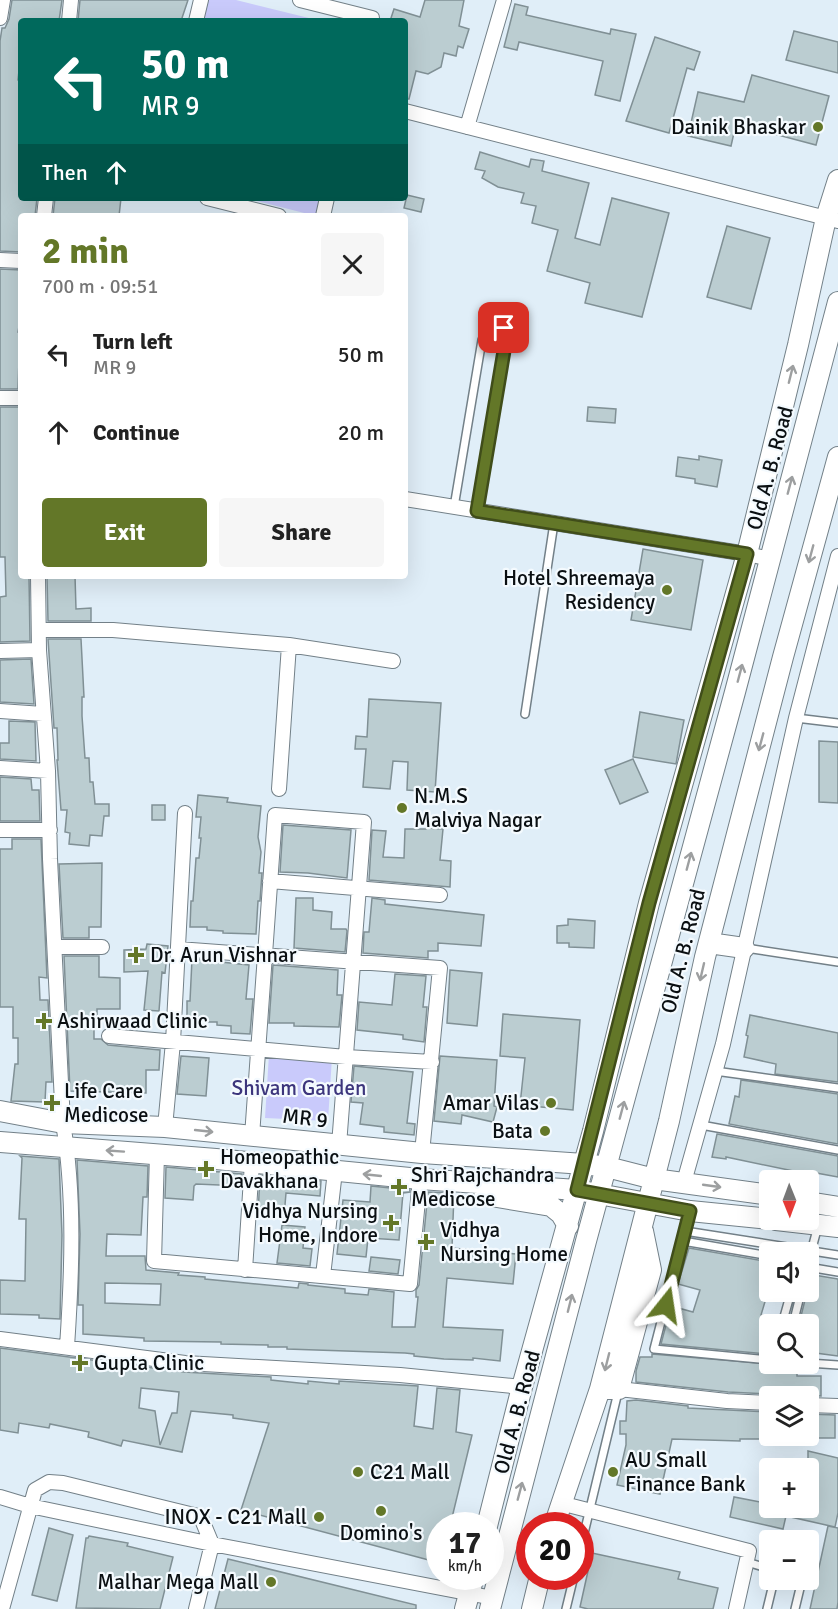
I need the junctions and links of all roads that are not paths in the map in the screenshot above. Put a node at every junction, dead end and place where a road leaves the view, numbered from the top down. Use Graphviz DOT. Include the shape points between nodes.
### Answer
graph roads {
  1 [pos="3,0"];
  2 [pos="71,0"];
  3 [pos="201,0"];
  4 [pos="300,0"];
  5 [pos="504,0"];
  6 [pos="0,18"];
  7 [pos="69,18"];
  8 [pos="197,18"];
  9 [pos="372,18"];
  10 [pos="408,112"];
  11 [pos="466,127"];
  12 [pos="838,180"];
  13 [pos="219,201"];
  14 [pos="267,213"];
  15 [pos="832,220"];
  16 [pos="0,260"];
  17 [pos="18,261"];
  18 [pos="838,302"];
  19 [pos="0,398"];
  20 [pos="18,398"];
  21 [pos="838,457"];
  22 [pos="408,499"];
  23 [pos="454,507"];
  24 [pos="477,511"];
  25 [pos="554,523"];
  26 [pos="747,554"];
  27 [pos="838,556"];
  28 [pos="771,560"];
  29 [pos="38,579"];
  30 [pos="39,630"];
  31 [pos="289,645"];
  32 [pos="39,650"];
  33 [pos="0,651"];
  34 [pos="393,661"];
  35 [pos="0,711"];
  36 [pos="43,714"];
  37 [pos="525,714"];
  38 [pos="796,718"];
  39 [pos="838,723"];
  40 [pos="0,768"];
  41 [pos="48,771"];
  42 [pos="279,789"];
  43 [pos="185,813"];
  44 [pos="0,830"];
  45 [pos="50,830"];
  46 [pos="270,881"];
  47 [pos="359,888"];
  48 [pos="440,895"];
  49 [pos="709,943"];
  50 [pos="55,947"];
  51 [pos="102,947"];
  52 [pos="744,948"];
  53 [pos="178,949"];
  54 [pos="265,954"];
  55 [pos="352,961"];
  56 [pos="838,962"];
  57 [pos="109,1036"];
  58 [pos="173,1042"];
  59 [pos="259,1048"];
  60 [pos="346,1057"];
  61 [pos="432,1062"];
  62 [pos="716,1071"];
  63 [pos="838,1088"];
  64 [pos="0,1111"];
  65 [pos="63,1123"];
  66 [pos="701,1125"];
  67 [pos="165,1127"];
  68 [pos="592,1132"];
  69 [pos="252,1136"];
  70 [pos="0,1142"];
  71 [pos="339,1145"];
  72 [pos="67,1148"];
  73 [pos="838,1150"];
  74 [pos="157,1154"];
  75 [pos="422,1154"];
  76 [pos="544,1161"];
  77 [pos="252,1163"];
  78 [pos="584,1164"];
  79 [pos="606,1167"];
  80 [pos="335,1171"];
  81 [pos="420,1179"];
  82 [pos="654,1179"];
  83 [pos="684,1182"];
  84 [pos="471,1183"];
  85 [pos="577,1190"];
  86 [pos="759,1193"];
  87 [pos="599,1194"];
  88 [pos="647,1204"];
  89 [pos="819,1204"];
  90 [pos="838,1207"];
  91 [pos="690,1211"];
  92 [pos="759,1218"];
  93 [pos="819,1224"];
  94 [pos="568,1226"];
  95 [pos="838,1227"];
  96 [pos="685,1231"];
  97 [pos="683,1241"];
  98 [pos="759,1243"];
  99 [pos="819,1252"];
  100 [pos="759,1254"];
  101 [pos="838,1255"];
  102 [pos="819,1268"];
  103 [pos="245,1269"];
  104 [pos="838,1272"];
  105 [pos="323,1276"];
  106 [pos="0,1339"];
  107 [pos="67,1347"];
  108 [pos="759,1359"];
  109 [pos="819,1364"];
  110 [pos="838,1365"];
  111 [pos="522,1387"];
  112 [pos="610,1389"];
  113 [pos="547,1394"];
  114 [pos="759,1402"];
  115 [pos="819,1405"];
  116 [pos="838,1406"];
  117 [pos="0,1497"];
  118 [pos="560,1503"];
  119 [pos="30,1506"];
  120 [pos="590,1510"];
  121 [pos="491,1512"];
  122 [pos="558,1512"];
  123 [pos="212,1544"];
  124 [pos="747,1562"];
  125 [pos="759,1566"];
  126 [pos="537,1590"];
  127 [pos="571,1590"];
  128 [pos="772,1590"];
  129 [pos="800,1590"];
  130 [pos="470,1593"];
  131 [pos="492,1604"];
  132 [pos="2,1609"];
  133 [pos="196,1609"];
  134 [pos="532,1609"];
  135 [pos="567,1609"];
  136 [pos="736,1609"];
  137 [pos="767,1609"];
  138 [pos="795,1609"];
  1 -- 6 [label="street"];
  2 -- 7 [label="street"];
  3 -- 8 [label="street"];
  4 -- 9 [label="street"];
  5 -- 11 [label="street"];
  10 -- 11 [label="street"];
  11 -- 15 [label="street"];
  12 -- 15 [label="main road"];
  13 -- 14 [label="street"];
  26 -- 15 [label="main road, one-way"];
  16 -- 17 [label="street"];
  28 -- 18 [label="main road, Old A. B. Road, one-way"];
  19 -- 20 [label="street"];
  21 -- 49 [label="main road, Old A. B. Road, one-way"];
  22 -- 23 [label="street"];
  23 -- 24 [label="street"];
  23 -- 24 [label="lane" via="482,340 487,328 499,325 504,328 506,339"];
  24 -- 25 [label="street"];
  25 -- 26 [label="street"];
  25 -- 37 [label="lane"];
  26 -- 28 [label="street"];
  26 -- 68 [label="main road" via="649,903"];
  27 -- 38 [label="street"];
  79 -- 28 [label="main road, Old A. B. Road, one-way"];
  29 -- 30 [label="street"];
  30 -- 31 [label="street" via="113,630"];
  30 -- 32 [label="street"];
  31 -- 34 [label="street"];
  31 -- 42 [label="street"];
  32 -- 33 [label="street"];
  32 -- 36 [label="street"];
  35 -- 36 [label="street"];
  36 -- 41 [label="street"];
  38 -- 39 [label="lane"];
  38 -- 52 [label="street"];
  40 -- 41 [label="street"];
  41 -- 45 [label="street"];
  43 -- 53 [label="street"];
  44 -- 45 [label="street"];
  45 -- 50 [label="street"];
  46 -- 47 [label="street"];
  46 -- 47 [label="street" via="275,815 364,822"];
  46 -- 54 [label="street"];
  47 -- 48 [label="street"];
  47 -- 55 [label="street"];
  49 -- 52 [label="main road"];
  49 -- 82 [label="main road, Old A. B. Road, one-way"];
  50 -- 51 [label="street"];
  50 -- 65 [label="street"];
  52 -- 56 [label="lane"];
  52 -- 62 [label="street"];
  53 -- 54 [label="street"];
  53 -- 58 [label="street"];
  54 -- 55 [label="street"];
  54 -- 59 [label="street"];
  55 -- 60 [label="street"];
  55 -- 61 [label="street" via="440,968"];
  57 -- 58 [label="street"];
  58 -- 59 [label="street"];
  58 -- 67 [label="street"];
  59 -- 60 [label="street"];
  59 -- 69 [label="street"];
  60 -- 61 [label="street"];
  60 -- 71 [label="street"];
  61 -- 75 [label="street"];
  62 -- 63 [label="lane"];
  62 -- 66 [label="street"];
  64 -- 65 [label="main road, MR 9"];
  65 -- 67 [label="main road, MR 9"];
  65 -- 72 [label="street"];
  66 -- 73 [label="lane"];
  66 -- 83 [label="street"];
  67 -- 69 [label="main road, MR 9, one-way"];
  68 -- 76 [label="main road" via="567,1152"];
  68 -- 78 [label="main road"];
  69 -- 71 [label="main road, MR 9"];
  70 -- 72 [label="main road"];
  71 -- 75 [label="main road, MR 9"];
  74 -- 72 [label="main road, one-way"];
  72 -- 107 [label="street" via="71,1286"];
  74 -- 77 [label="main road"];
  74 -- 103 [label="street" via="154,1261"];
  75 -- 76 [label="main road, MR 9"];
  76 -- 78 [label="main road, MR 9"];
  77 -- 80 [label="main road"];
  77 -- 103 [label="street"];
  78 -- 79 [label="main road, MR 9"];
  78 -- 85 [label="main road"];
  79 -- 82 [label="main road, MR 9"];
  79 -- 87 [label="main road, Old A. B. Road"];
  81 -- 80 [label="main road, one-way"];
  80 -- 105 [label="street"];
  81 -- 84 [label="main road"];
  81 -- 105 [label="street" via="410,1284"];
  82 -- 83 [label="main road"];
  82 -- 88 [label="main road, Old A. B. Road"];
  83 -- 86 [label="main road, one-way"];
  84 -- 85 [label="main road"];
  84 -- 94 [label="main road" via="491,1197 551,1206"];
  85 -- 87 [label="main road"];
  85 -- 94 [label="main road"];
  87 -- 88 [label="main road"];
  113 -- 87 [label="main road, Old A. B. Road, one-way"];
  88 -- 91 [label="main road"];
  88 -- 112 [label="main road"];
  89 -- 90 [label="main road"];
  91 -- 92 [label="main road"];
  91 -- 96 [label="lane"];
  93 -- 95 [label="main road"];
  94 -- 111 [label="main road"];
  96 -- 97 [label="lane"];
  96 -- 98 [label="lane"];
  97 -- 100 [label="lane"];
  97 -- 108 [label="lane" via="654,1348"];
  99 -- 101 [label="lane"];
  102 -- 104 [label="lane"];
  103 -- 105 [label="street"];
  106 -- 107 [label="street"];
  107 -- 111 [label="street" via="185,1363 400,1375"];
  109 -- 110 [label="lane"];
  111 -- 113 [label="main road"];
  111 -- 121 [label="main road"];
  112 -- 114 [label="street"];
  112 -- 118 [label="main road"];
  112 -- 120 [label="lane"];
  131 -- 113 [label="main road, Old A. B. Road, one-way"];
  115 -- 116 [label="street"];
  117 -- 119 [label="street"];
  118 -- 120 [label="street"];
  118 -- 122 [label="main road"];
  119 -- 123 [label="street"];
  119 -- 123 [label="street" via="41,1485 63,1483 190,1512 202,1520"];
  119 -- 132 [label="street"];
  120 -- 124 [label="street" via="750,1551"];
  123 -- 130 [label="street"];
  123 -- 133 [label="street"];
  124 -- 125 [label="lane"];
  124 -- 136 [label="street"];
  126 -- 134 [label="main road"];
  127 -- 135 [label="lane"];
  128 -- 137 [label="lane"];
  129 -- 138 [label="lane"];
  130 -- 131 [label="street"];
}
